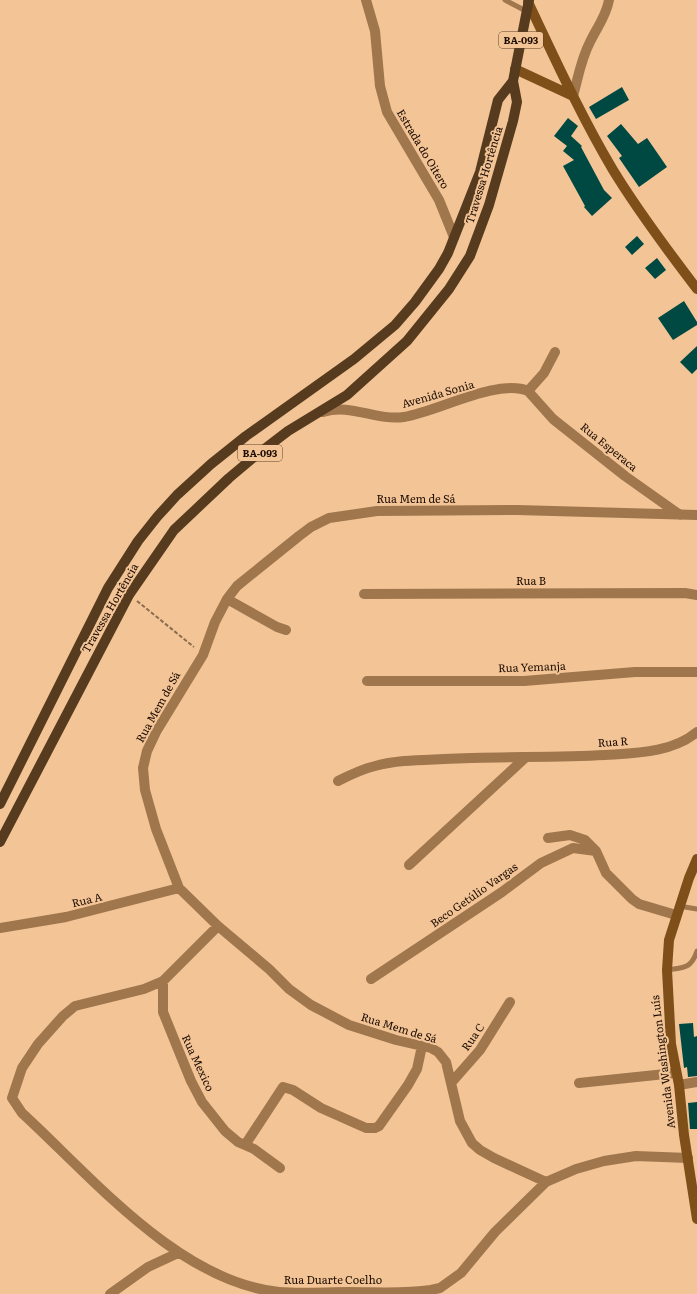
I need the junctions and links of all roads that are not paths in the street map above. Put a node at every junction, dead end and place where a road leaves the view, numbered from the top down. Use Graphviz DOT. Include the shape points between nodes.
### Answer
graph roads {
  1 [pos="366,0"];
  2 [pos="505,0"];
  3 [pos="610,0"];
  4 [pos="528,4"];
  5 [pos="515,69"];
  6 [pos="513,81"];
  7 [pos="573,96"];
  8 [pos="454,237"];
  9 [pos="697,289"];
  10 [pos="555,352"];
  11 [pos="528,391"];
  12 [pos="288,431"];
  13 [pos="680,515"];
  14 [pos="697,516"];
  15 [pos="364,594"];
  16 [pos="697,595"];
  17 [pos="227,599"];
  18 [pos="286,630"];
  19 [pos="697,672"];
  20 [pos="367,681"];
  21 [pos="697,732"];
  22 [pos="526,757"];
  23 [pos="338,781"];
  24 [pos="0,804"];
  25 [pos="548,838"];
  26 [pos="0,842"];
  27 [pos="596,852"];
  28 [pos="697,860"];
  29 [pos="408,865"];
  30 [pos="179,888"];
  31 [pos="697,909"];
  32 [pos="678,910"];
  33 [pos="218,926"];
  34 [pos="0,928"];
  35 [pos="697,950"];
  36 [pos="695,961"];
  37 [pos="667,970"];
  38 [pos="371,979"];
  39 [pos="164,982"];
  40 [pos="510,1002"];
  41 [pos="422,1046"];
  42 [pos="676,1073"];
  43 [pos="451,1082"];
  44 [pos="579,1082"];
  45 [pos="697,1082"];
  46 [pos="679,1085"];
  47 [pos="244,1145"];
  48 [pos="688,1158"];
  49 [pos="280,1168"];
  50 [pos="546,1182"];
  51 [pos="697,1219"];
  52 [pos="178,1253"];
  53 [pos="422,1293"];
  54 [pos="110,1294"];
  1 -- 8 [label="street, Estrada do Oitero" via="375,31 380,86 387,112 439,200"];
  2 -- 4 [label="lane"];
  3 -- 7 [label="street" via="603,21 583,57"];
  4 -- 5 [label="main road, Travessa Hortência / BA-093"];
  4 -- 7 [label="main road"];
  5 -- 6 [label="main road, Travessa Hortência / BA-093"];
  5 -- 7 [label="main road"];
  6 -- 8 [label="main road, Travessa Hortência / BA-093" via="498,100 480,172"];
  6 -- 12 [label="main road, Travessa Hortência / BA-093" via="517,102 489,206 470,256 449,289 408,340 347,395"];
  7 -- 9 [label="main road" via="614,171"];
  8 -- 24 [label="main road, Travessa Hortência / BA-093" via="439,269 395,325 354,360 246,436 211,464 157,517 138,541 108,588"];
  10 -- 11 [label="street" via="544,373"];
  11 -- 12 [label="street, Avenida Sonia" via="503,389 405,417 386,418 335,408 323,411"];
  11 -- 13 [label="street, Rua Esperaca" via="553,419 624,476"];
  12 -- 26 [label="main road, Travessa Hortência / BA-093" via="229,478 174,530 130,595"];
  13 -- 14 [label="street, Rua Mem de Sá"];
  13 -- 17 [label="street, Rua Mem de Sá" via="516,510 377,511 348,514 329,518 311,527 237,586"];
  15 -- 16 [label="street, Rua B"];
  17 -- 18 [label="street"];
  17 -- 30 [label="street, Rua Mem de Sá" via="203,654 156,732 147,751 143,768 144,790"];
  19 -- 20 [label="street, Rua Yemanja" via="634,672 524,681"];
  21 -- 22 [label="street, Rua R" via="663,749 621,754"];
  22 -- 23 [label="street" via="391,763 359,771"];
  22 -- 29 [label="street"];
  25 -- 27 [label="street" via="570,835 579,837 586,840"];
  27 -- 32 [label="street" via="606,873 639,904"];
  27 -- 38 [label="street, Beco Getúlio Vargas" via="573,848 541,863"];
  28 -- 32 [label="main road, Avenida Washington Luís"];
  30 -- 33 [label="street, Rua Mem de Sá"];
  30 -- 34 [label="street, Rua A" via="66,917"];
  31 -- 32 [label="lane"];
  32 -- 37 [label="main road, Avenida Washington Luís" via="669,940"];
  33 -- 39 [label="street"];
  33 -- 41 [label="street, Rua Mem de Sá" via="289,989 311,1005 361,1030"];
  35 -- 36 [label="lane"];
  36 -- 37 [label="lane" via="685,967"];
  37 -- 42 [label="main road, Avenida Washington Luís" via="668,1008"];
  39 -- 47 [label="street, Rua Mexico" via="163,1012 196,1091 225,1130"];
  39 -- 52 [label="street, Rua Duarte Coelho" via="75,1006 38,1044 22,1068 12,1098 22,1113 113,1200"];
  40 -- 43 [label="street, Rua C" via="480,1050"];
  41 -- 43 [label="street, Rua Mem de Sá" via="431,1048 443,1056"];
  41 -- 47 [label="street" via="417,1069 379,1126 366,1128 283,1087"];
  42 -- 44 [label="street"];
  42 -- 46 [label="main road, Avenida Washington Luís"];
  43 -- 50 [label="street, Rua Mem de Sá" via="460,1121 472,1143 490,1155"];
  45 -- 46 [label="street"];
  46 -- 48 [label="main road, Avenida Washington Luís"];
  47 -- 49 [label="street, Rua Mexico"];
  48 -- 50 [label="street, Rua Duarte Coelho" via="636,1156 604,1161 576,1169"];
  48 -- 51 [label="main road, Avenida Washington Luís"];
  50 -- 53 [label="street, Rua Duarte Coelho" via="495,1232 452,1281 440,1288"];
  52 -- 53 [label="street, Rua Duarte Coelho" via="232,1280 278,1292"];
  52 -- 54 [label="street" via="148,1267"];
}
